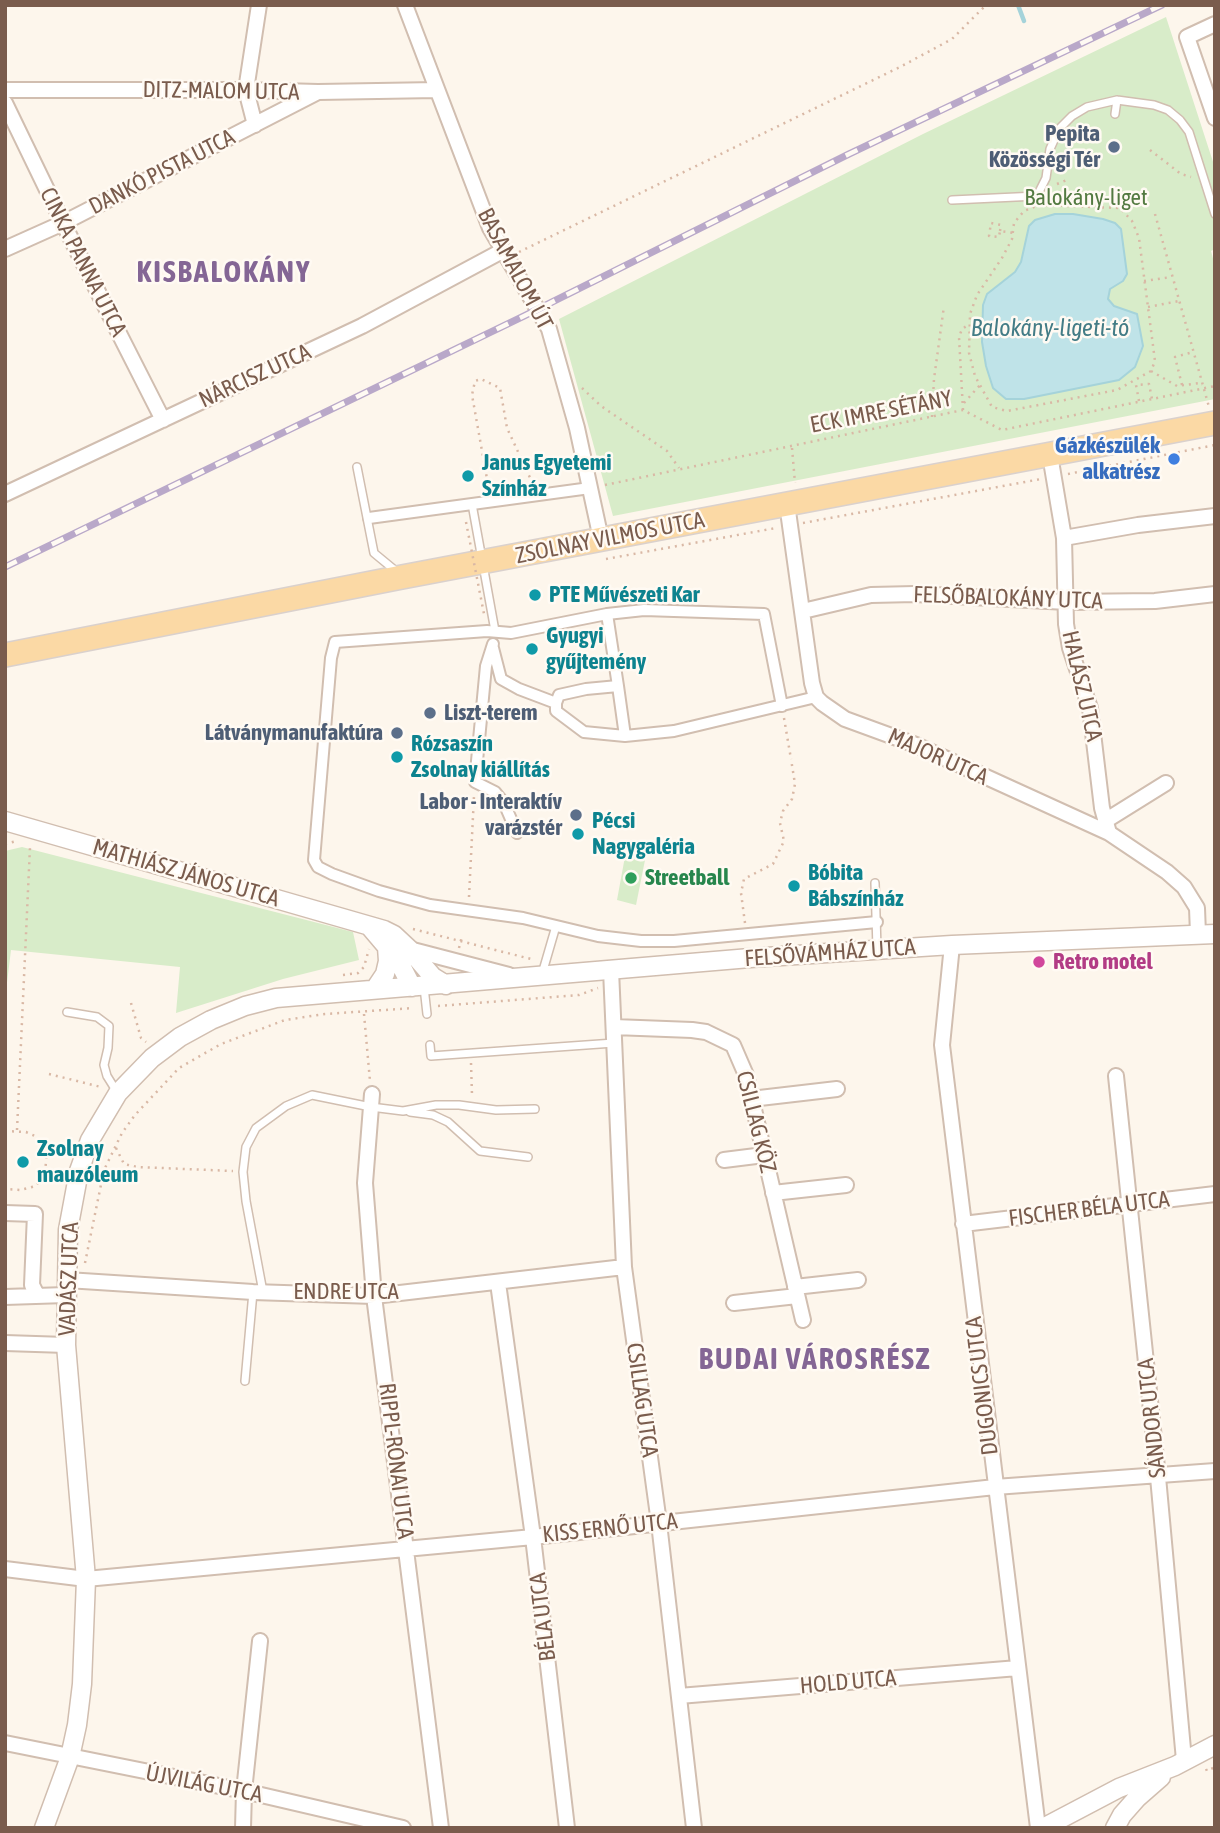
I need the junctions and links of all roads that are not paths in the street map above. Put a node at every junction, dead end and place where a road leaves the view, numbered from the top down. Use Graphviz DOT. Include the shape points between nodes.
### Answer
graph roads {
  1 [pos="259,5"];
  2 [pos="405,5"];
  3 [pos="1215,24"];
  4 [pos="5,90"];
  5 [pos="246,90"];
  6 [pos="438,90"];
  7 [pos="318,92"];
  8 [pos="1117,100"];
  9 [pos="5,103"];
  10 [pos="1115,114"];
  11 [pos="1215,118"];
  12 [pos="255,125"];
  13 [pos="952,200"];
  14 [pos="1215,214"];
  15 [pos="63,223"];
  16 [pos="5,249"];
  17 [pos="504,254"];
  18 [pos="1212,417"];
  19 [pos="163,420"];
  20 [pos="1051,466"];
  21 [pos="357,467"];
  22 [pos="590,488"];
  23 [pos="5,494"];
  24 [pos="472,504"];
  25 [pos="794,511"];
  26 [pos="1215,516"];
  27 [pos="369,518"];
  28 [pos="1064,538"];
  29 [pos="603,549"];
  30 [pos="480,576"];
  31 [pos="402,577"];
  32 [pos="1215,594"];
  33 [pos="1067,602"];
  34 [pos="803,611"];
  35 [pos="607,614"];
  36 [pos="493,631"];
  37 [pos="493,645"];
  38 [pos="5,655"];
  39 [pos="618,687"];
  40 [pos="817,697"];
  41 [pos="556,703"];
  42 [pos="782,706"];
  43 [pos="625,736"];
  44 [pos="1166,783"];
  45 [pos="5,821"];
  46 [pos="1107,827"];
  47 [pos="517,833"];
  48 [pos="875,883"];
  49 [pos="877,922"];
  50 [pos="368,925"];
  51 [pos="555,926"];
  52 [pos="1206,934"];
  53 [pos="952,944"];
  54 [pos="378,947"];
  55 [pos="409,949"];
  56 [pos="877,950"];
  57 [pos="543,968"];
  58 [pos="611,976"];
  59 [pos="518,977"];
  60 [pos="446,985"];
  61 [pos="418,986"];
  62 [pos="374,989"];
  63 [pos="426,1010"];
  64 [pos="67,1012"];
  65 [pos="614,1027"];
  66 [pos="615,1043"];
  67 [pos="430,1045"];
  68 [pos="1116,1076"];
  69 [pos="114,1087"];
  70 [pos="837,1089"];
  71 [pos="751,1099"];
  72 [pos="371,1101"];
  73 [pos="535,1109"];
  74 [pos="402,1111"];
  75 [pos="764,1155"];
  76 [pos="528,1157"];
  77 [pos="724,1160"];
  78 [pos="846,1185"];
  79 [pos="773,1193"];
  80 [pos="1215,1194"];
  81 [pos="1129,1204"];
  82 [pos="5,1213"];
  83 [pos="962,1224"];
  84 [pos="624,1267"];
  85 [pos="858,1280"];
  86 [pos="498,1283"];
  87 [pos="67,1288"];
  88 [pos="258,1292"];
  89 [pos="796,1292"];
  90 [pos="37,1295"];
  91 [pos="374,1296"];
  92 [pos="5,1297"];
  93 [pos="734,1303"];
  94 [pos="803,1320"];
  95 [pos="5,1343"];
  96 [pos="66,1345"];
  97 [pos="245,1381"];
  98 [pos="1215,1471"];
  99 [pos="1158,1476"];
  100 [pos="995,1487"];
  101 [pos="659,1523"];
  102 [pos="533,1536"];
  103 [pos="407,1548"];
  104 [pos="5,1569"];
  105 [pos="86,1579"];
  106 [pos="260,1641"];
  107 [pos="1018,1668"];
  108 [pos="679,1696"];
  109 [pos="5,1743"];
  110 [pos="1215,1745"];
  111 [pos="69,1757"];
  112 [pos="1180,1763"];
  113 [pos="244,1791"];
  114 [pos="44,1828"];
  115 [pos="243,1828"];
  116 [pos="403,1828"];
  117 [pos="441,1828"];
  118 [pos="567,1828"];
  119 [pos="694,1828"];
  120 [pos="1041,1828"];
  121 [pos="1115,1828"];
  1 -- 5 [label="street"];
  2 -- 6 [label="street, BASAMALOM ÚT"];
  3 -- 11 [label="street" via="1187,37"];
  4 -- 5 [label="street, DITZ-MALOM UTCA"];
  5 -- 7 [label="street, DITZ-MALOM UTCA"];
  5 -- 12 [label="street"];
  6 -- 7 [label="street, DITZ-MALOM UTCA"];
  6 -- 17 [label="street, BASAMALOM ÚT" via="482,209"];
  7 -- 12 [label="street, DANKÓ PISTA UTCA"];
  8 -- 10 [label="lane"];
  8 -- 13 [label="lane" via="1087,107 1059,129 1037,195"];
  8 -- 14 [label="lane" via="1154,105 1180,120 1189,132"];
  9 -- 15 [label="street, CINKA PANNA UTCA"];
  12 -- 15 [label="street, DANKÓ PISTA UTCA"];
  15 -- 16 [label="street, DANKÓ PISTA UTCA"];
  15 -- 19 [label="street, CINKA PANNA UTCA"];
  17 -- 19 [label="street, NÁRCISZ UTCA"];
  17 -- 22 [label="street, BASAMALOM ÚT" via="549,329"];
  18 -- 20 [label="main road, ZSOLNAY VILMOS UTCA"];
  19 -- 23 [label="street, NÁRCISZ UTCA"];
  20 -- 25 [label="main road, ZSOLNAY VILMOS UTCA"];
  20 -- 28 [label="street, HALÁSZ UTCA"];
  21 -- 27 [label="lane"];
  22 -- 24 [label="street"];
  22 -- 29 [label="street, BASAMALOM ÚT"];
  24 -- 27 [label="street"];
  24 -- 30 [label="lane"];
  25 -- 29 [label="main road, ZSOLNAY VILMOS UTCA"];
  25 -- 34 [label="street"];
  26 -- 28 [label="street"];
  27 -- 31 [label="lane" via="374,553"];
  28 -- 33 [label="street, HALÁSZ UTCA"];
  29 -- 30 [label="main road, ZSOLNAY VILMOS UTCA"];
  30 -- 31 [label="main road, ZSOLNAY VILMOS UTCA"];
  30 -- 36 [label="lane"];
  31 -- 38 [label="main road, ZSOLNAY VILMOS UTCA"];
  32 -- 33 [label="street, FELSŐBALOKÁNY UTCA" via="1155,601"];
  33 -- 34 [label="street, FELSŐBALOKÁNY UTCA" via="893,594"];
  33 -- 46 [label="street, HALÁSZ UTCA" via="1070,648 1090,708"];
  34 -- 40 [label="street"];
  35 -- 36 [label="street" via="511,633"];
  35 -- 39 [label="street"];
  35 -- 42 [label="street" via="644,610 764,614"];
  36 -- 37 [label="street"];
  36 -- 51 [label="street" via="335,642 314,860 318,867 379,891 430,905"];
  37 -- 41 [label="street" via="501,679"];
  37 -- 47 [label="street" via="486,666 475,782 495,792"];
  39 -- 41 [label="street" via="559,695"];
  39 -- 43 [label="street"];
  40 -- 42 [label="street"];
  40 -- 46 [label="street, MAJOR UTCA" via="845,719"];
  41 -- 43 [label="street" via="556,711 584,732"];
  42 -- 43 [label="street" via="674,731"];
  44 -- 46 [label="street"];
  45 -- 50 [label="street, MATHIÁSZ JÁNOS UTCA"];
  46 -- 52 [label="street, MAJOR UTCA" via="1184,887 1198,908"];
  48 -- 49 [label="lane"];
  49 -- 51 [label="street" via="674,941 598,936"];
  49 -- 56 [label="lane"];
  50 -- 54 [label="street"];
  50 -- 55 [label="street, MATHIÁSZ JÁNOS UTCA" via="394,935"];
  51 -- 57 [label="lane"];
  52 -- 53 [label="street, FELSŐVÁMHÁZ UTCA"];
  53 -- 56 [label="street, FELSŐVÁMHÁZ UTCA"];
  53 -- 83 [label="street, DUGONICS UTCA" via="942,1045"];
  54 -- 61 [label="street" via="398,960"];
  54 -- 62 [label="street" via="388,961"];
  55 -- 59 [label="street, MATHIÁSZ JÁNOS UTCA"];
  55 -- 60 [label="street, MATHIÁSZ JÁNOS UTCA"];
  56 -- 58 [label="street, FELSŐVÁMHÁZ UTCA"];
  57 -- 58 [label="street, FELSŐVÁMHÁZ UTCA"];
  57 -- 59 [label="street, FELSŐVÁMHÁZ UTCA"];
  58 -- 65 [label="street, CSILLAG UTCA"];
  59 -- 60 [label="street, FELSŐVÁMHÁZ UTCA"];
  60 -- 61 [label="street, VADÁSZ UTCA"];
  61 -- 62 [label="street, VADÁSZ UTCA"];
  61 -- 63 [label="lane"];
  62 -- 69 [label="street, VADÁSZ UTCA" via="276,998 245,1006 180,1037"];
  64 -- 69 [label="lane" via="97,1017 108,1026 104,1065"];
  65 -- 66 [label="street, CSILLAG UTCA"];
  65 -- 71 [label="street, CSILLAG KÖZ" via="706,1032 733,1045"];
  66 -- 67 [label="lane" via="431,1056"];
  66 -- 84 [label="street, CSILLAG UTCA"];
  68 -- 81 [label="street, SÁNDOR UTCA"];
  69 -- 87 [label="street, VADÁSZ UTCA" via="79,1171 68,1230"];
  70 -- 71 [label="street"];
  71 -- 75 [label="street, CSILLAG KÖZ"];
  72 -- 74 [label="lane"];
  72 -- 88 [label="lane" via="312,1095 286,1106 256,1128 246,1147 243,1172"];
  72 -- 91 [label="street, RIPPL-RÓNAI UTCA" via="365,1183"];
  73 -- 74 [label="lane" via="436,1105"];
  74 -- 76 [label="lane" via="448,1122 480,1151"];
  75 -- 77 [label="street"];
  75 -- 79 [label="street, CSILLAG KÖZ"];
  78 -- 79 [label="street"];
  79 -- 89 [label="street, CSILLAG KÖZ"];
  80 -- 81 [label="street, FISCHER BÉLA UTCA"];
  81 -- 83 [label="street, FISCHER BÉLA UTCA"];
  81 -- 99 [label="street, SÁNDOR UTCA"];
  82 -- 90 [label="street" via="35,1214 32,1285"];
  83 -- 100 [label="street, DUGONICS UTCA"];
  84 -- 86 [label="street, ENDRE UTCA"];
  84 -- 101 [label="street, CSILLAG UTCA"];
  85 -- 89 [label="street"];
  86 -- 91 [label="street, ENDRE UTCA"];
  86 -- 102 [label="street, BÉLA UTCA"];
  87 -- 88 [label="street, ENDRE UTCA" via="85,1282"];
  87 -- 90 [label="street, ENDRE UTCA"];
  87 -- 96 [label="street, VADÁSZ UTCA"];
  88 -- 91 [label="street, ENDRE UTCA"];
  88 -- 97 [label="lane"];
  89 -- 93 [label="street"];
  89 -- 94 [label="street, CSILLAG KÖZ"];
  90 -- 92 [label="street, ENDRE UTCA"];
  91 -- 103 [label="street, RIPPL-RÓNAI UTCA"];
  95 -- 96 [label="street"];
  96 -- 105 [label="street, VADÁSZ UTCA"];
  98 -- 99 [label="street, KISS ERNŐ UTCA"];
  99 -- 100 [label="street, KISS ERNŐ UTCA"];
  99 -- 112 [label="street, SÁNDOR UTCA"];
  100 -- 101 [label="street, KISS ERNŐ UTCA"];
  100 -- 107 [label="street, DUGONICS UTCA"];
  101 -- 102 [label="street, KISS ERNŐ UTCA"];
  101 -- 108 [label="street, CSILLAG UTCA"];
  102 -- 103 [label="street, KISS ERNŐ UTCA"];
  102 -- 118 [label="street, BÉLA UTCA"];
  103 -- 105 [label="street, KISS ERNŐ UTCA"];
  103 -- 117 [label="street, RIPPL-RÓNAI UTCA"];
  104 -- 105 [label="street, KISS ERNŐ UTCA"];
  105 -- 111 [label="street, VADÁSZ UTCA" via="82,1684"];
  106 -- 113 [label="street"];
  107 -- 108 [label="street, HOLD UTCA"];
  107 -- 120 [label="street, DUGONICS UTCA"];
  108 -- 119 [label="street, CSILLAG UTCA"];
  109 -- 111 [label="street, ÚJVILÁG UTCA"];
  110 -- 112 [label="street"];
  111 -- 113 [label="street, ÚJVILÁG UTCA"];
  111 -- 114 [label="street, VADÁSZ UTCA"];
  112 -- 120 [label="street"];
  112 -- 121 [label="street" via="1137,1798"];
  113 -- 115 [label="street"];
  113 -- 116 [label="street, ÚJVILÁG UTCA"];
}
